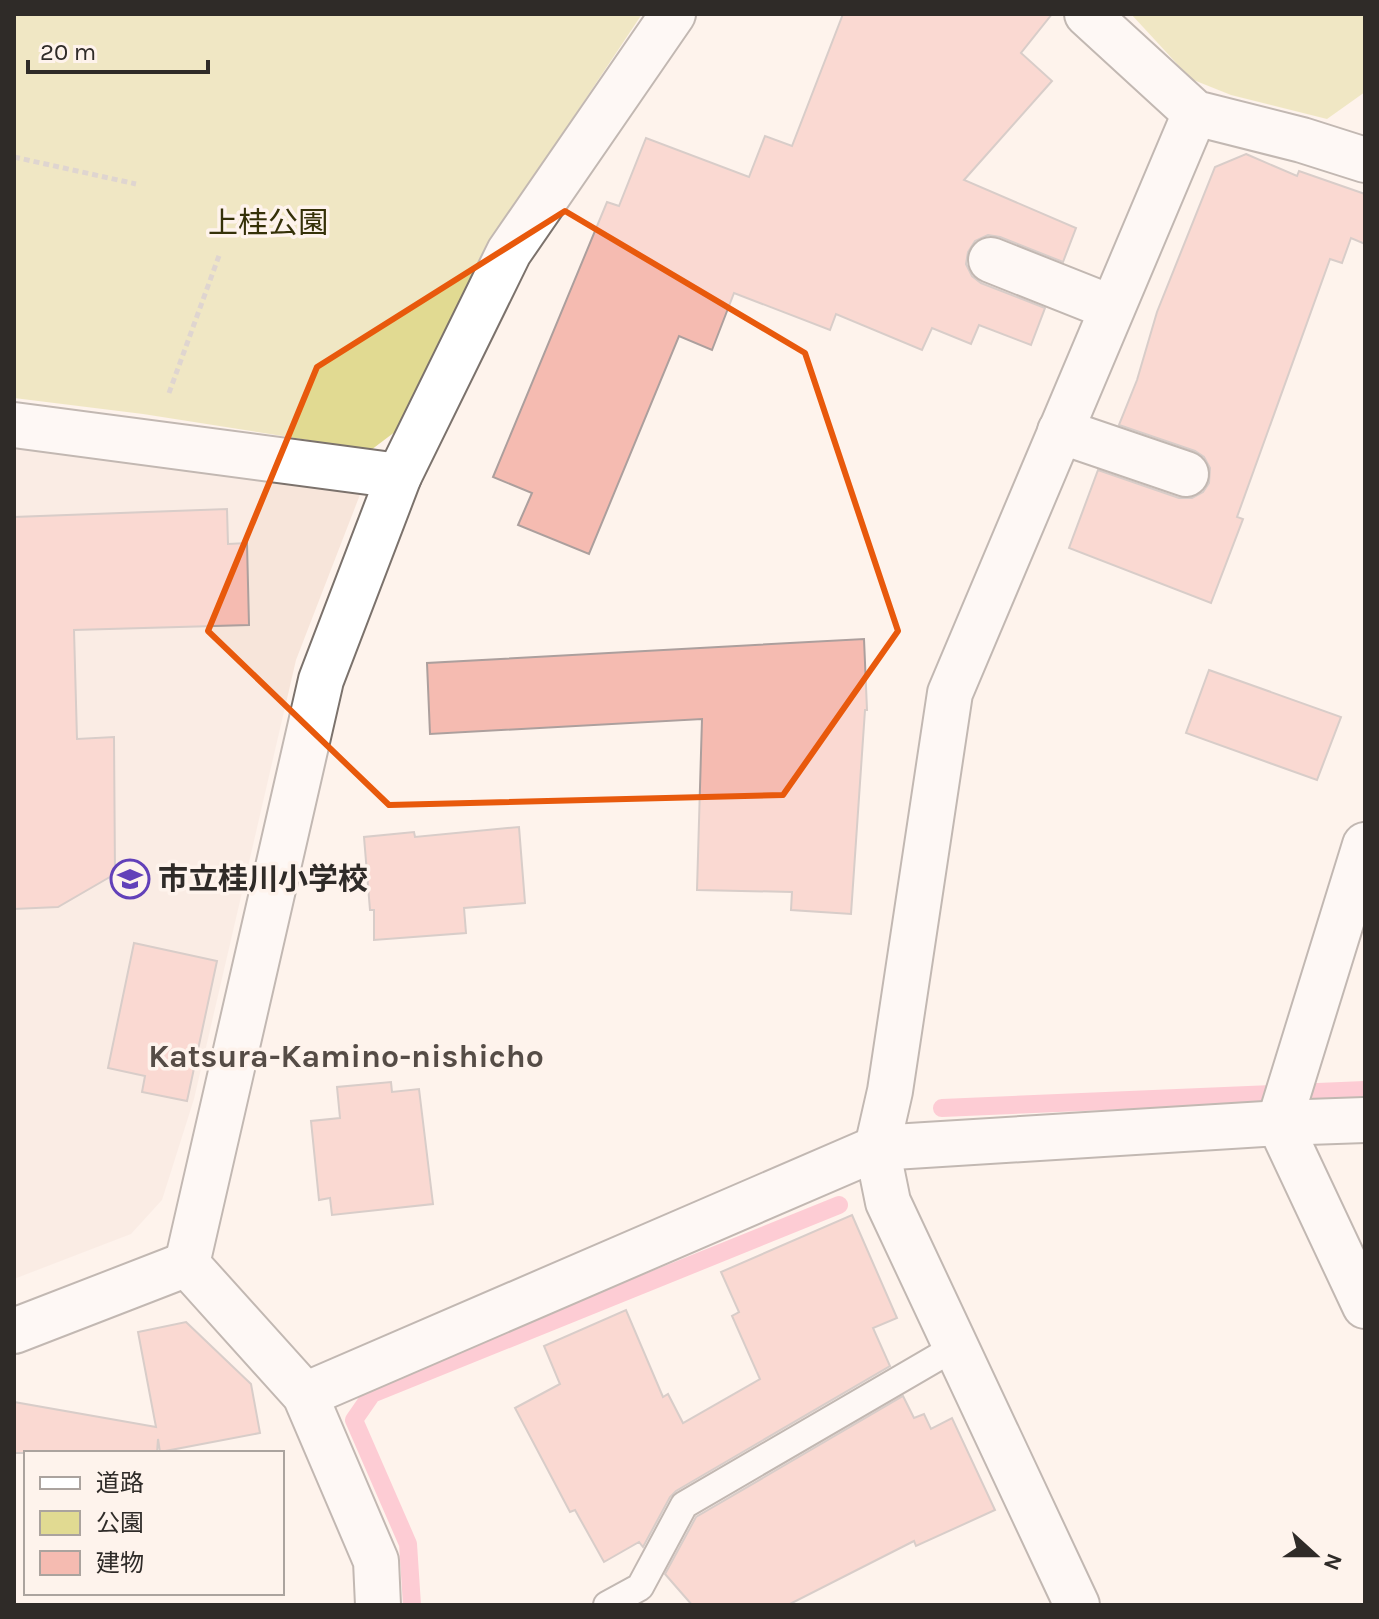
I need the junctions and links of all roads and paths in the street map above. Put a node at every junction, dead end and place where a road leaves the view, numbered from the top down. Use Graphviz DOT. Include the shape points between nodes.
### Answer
graph roads {
  1 [pos="673,14"];
  2 [pos="1087,14"];
  3 [pos="1195,113"];
  4 [pos="14,157"];
  5 [pos="1365,160"];
  6 [pos="136,184"];
  7 [pos="220,253"];
  8 [pos="991,260"];
  9 [pos="1112,308"];
  10 [pos="14,425"];
  11 [pos="1060,431"];
  12 [pos="154,443"];
  13 [pos="1186,474"];
  14 [pos="399,476"];
  15 [pos="1365,845"];
  16 [pos="1365,1120"];
  17 [pos="1279,1123"];
  18 [pos="877,1148"];
  19 [pos="187,1264"];
  20 [pos="1365,1306"];
  21 [pos="14,1331"];
  22 [pos="957,1346"];
  23 [pos="305,1395"];
  24 [pos="378,1605"];
  25 [pos="607,1605"];
  26 [pos="1077,1605"];
  1 -- 14 [label="street" via="509,252"];
  2 -- 3 [label="street"];
  3 -- 5 [label="street"];
  3 -- 9 [label="street"];
  4 -- 6 [label="path"];
  7 -- 12 [label="path"];
  8 -- 9 [label="street"];
  9 -- 11 [label="street"];
  10 -- 12 [label="street"];
  11 -- 13 [label="street"];
  11 -- 18 [label="street" via="950,693"];
  12 -- 14 [label="street"];
  14 -- 19 [label="street" via="321,680"];
  15 -- 17 [label="street"];
  16 -- 17 [label="street"];
  17 -- 18 [label="street"];
  17 -- 20 [label="street"];
  18 -- 22 [label="street" via="888,1202"];
  18 -- 23 [label="street"];
  19 -- 21 [label="street"];
  19 -- 23 [label="street"];
  22 -- 25 [label="lane" via="684,1505 640,1587"];
  22 -- 26 [label="street"];
  23 -- 24 [label="street" via="376,1561"];
}
